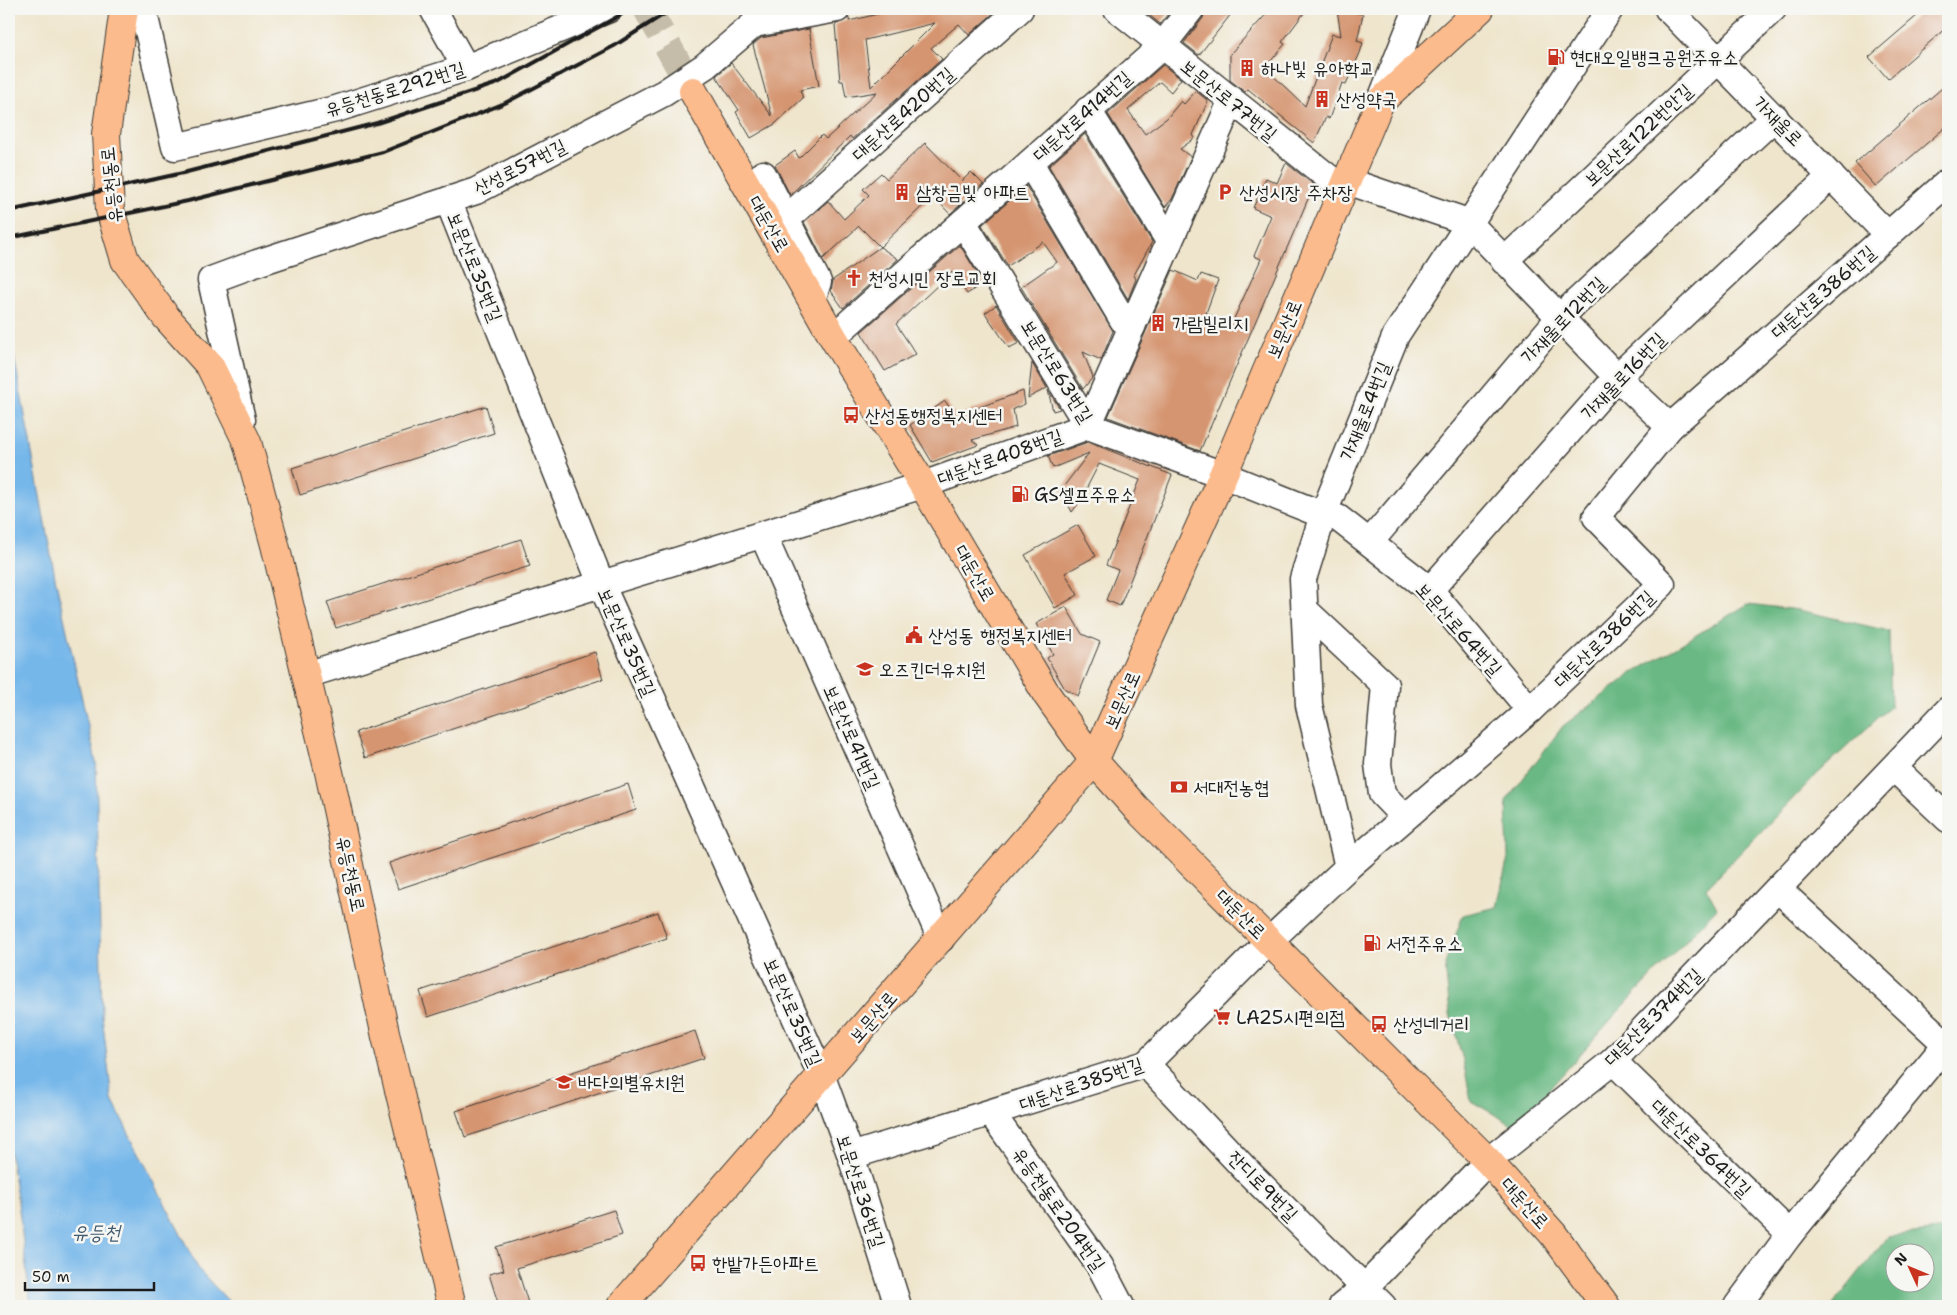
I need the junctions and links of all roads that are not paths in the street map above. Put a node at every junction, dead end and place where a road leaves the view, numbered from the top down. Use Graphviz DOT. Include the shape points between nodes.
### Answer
graph roads {
  1 [pos="124,9"];
  2 [pos="142,9"];
  3 [pos="433,9"];
  4 [pos="609,9"];
  5 [pos="837,9"];
  6 [pos="1020,9"];
  7 [pos="1116,9"];
  8 [pos="1191,9"];
  9 [pos="1417,9"];
  10 [pos="1480,9"];
  11 [pos="1610,9"];
  12 [pos="1668,9"];
  13 [pos="1773,9"];
  14 [pos="763,17"];
  15 [pos="1155,52"];
  16 [pos="1717,61"];
  17 [pos="466,68"];
  18 [pos="693,91"];
  19 [pos="1231,102"];
  20 [pos="1380,102"];
  21 [pos="1088,110"];
  22 [pos="1775,116"];
  23 [pos="1030,162"];
  24 [pos="764,174"];
  25 [pos="1831,176"];
  26 [pos="1948,182"];
  27 [pos="1345,185"];
  28 [pos="448,200"];
  29 [pos="787,218"];
  30 [pos="963,222"];
  31 [pos="1468,222"];
  32 [pos="1888,235"];
  33 [pos="1169,241"];
  34 [pos="1504,261"];
  35 [pos="211,280"];
  36 [pos="812,300"];
  37 [pos="1560,317"];
  38 [pos="1132,327"];
  39 [pos="833,337"];
  40 [pos="1617,377"];
  41 [pos="1088,426"];
  42 [pos="1670,427"];
  43 [pos="247,442"];
  44 [pos="1223,474"];
  45 [pos="924,485"];
  46 [pos="1323,515"];
  47 [pos="763,535"];
  48 [pos="1370,542"];
  49 [pos="602,586"];
  50 [pos="1430,590"];
  51 [pos="1306,611"];
  52 [pos="306,675"];
  53 [pos="1530,710"];
  54 [pos="1948,710"];
  55 [pos="1094,761"];
  56 [pos="1894,768"];
  57 [pos="1404,817"];
  58 [pos="1948,819"];
  59 [pos="1348,867"];
  60 [pos="1778,889"];
  61 [pos="941,939"];
  62 [pos="1268,942"];
  63 [pos="1947,1043"];
  64 [pos="1613,1061"];
  65 [pos="1146,1064"];
  66 [pos="822,1077"];
  67 [pos="992,1114"];
  68 [pos="851,1156"];
  69 [pos="1488,1161"];
  70 [pos="1790,1234"];
  71 [pos="1364,1288"];
  72 [pos="452,1306"];
  73 [pos="621,1306"];
  74 [pos="898,1306"];
  75 [pos="1121,1306"];
  76 [pos="1342,1306"];
  77 [pos="1382,1306"];
  78 [pos="1606,1306"];
  79 [pos="1737,1306"];
  1 -- 43 [label="main road, 유등천동로" via="106,134 110,210 125,260 166,316 210,366"];
  2 -- 17 [label="street, 유등천동로292번길" via="175,147 336,108"];
  3 -- 17 [label="street"];
  4 -- 17 [label="street, 유등천동로292번길"];
  5 -- 14 [label="street"];
  6 -- 29 [label="street, 대둔산로420번길"];
  7 -- 15 [label="street, 보문산로77번길"];
  8 -- 15 [label="street, 대둔산로414번길"];
  9 -- 20 [label="street"];
  10 -- 20 [label="main road, 보문산로"];
  11 -- 31 [label="street, 가재울로4번길"];
  12 -- 16 [label="street, 가재울로"];
  13 -- 16 [label="street, 보문산로122번안길"];
  14 -- 28 [label="street, 산성로57번길" via="705,66 664,93 476,191"];
  15 -- 19 [label="street, 보문산로77번길"];
  15 -- 21 [label="street, 대둔산로414번길"];
  16 -- 22 [label="street, 가재울로"];
  16 -- 34 [label="street, 보문산로122번안길"];
  18 -- 36 [label="main road, 대둔산로"];
  19 -- 27 [label="street, 보문산로77번길"];
  19 -- 33 [label="street, 대둔산로408번길"];
  20 -- 27 [label="main road, 보문산로"];
  21 -- 23 [label="street, 대둔산로414번길"];
  21 -- 33 [label="street"];
  22 -- 25 [label="street, 가재울로"];
  22 -- 37 [label="street, 가재울로12번길"];
  23 -- 30 [label="street, 대둔산로414번길"];
  23 -- 38 [label="street" via="1123,320"];
  24 -- 29 [label="street"];
  25 -- 32 [label="street, 가재울로"];
  25 -- 40 [label="street, 가재울로16번길"];
  26 -- 32 [label="street, 대둔산로386번길"];
  27 -- 31 [label="street, 보문산로77번길"];
  27 -- 44 [label="main road, 보문산로"];
  28 -- 35 [label="street, 산성로57번길"];
  28 -- 49 [label="street, 보문산로35번길"];
  29 -- 36 [label="street" via="818,282"];
  30 -- 39 [label="street, 대둔산로414번길"];
  30 -- 41 [label="street, 보문산로63번길"];
  31 -- 34 [label="street"];
  31 -- 46 [label="street, 가재울로4번길" via="1396,335"];
  32 -- 42 [label="street, 대둔산로386번길"];
  33 -- 38 [label="street, 대둔산로408번길"];
  34 -- 37 [label="street"];
  35 -- 43 [label="street, 유등천동로"];
  36 -- 39 [label="main road, 대둔산로"];
  37 -- 40 [label="street"];
  37 -- 48 [label="street, 가재울로12번길"];
  38 -- 41 [label="street, 대둔산로408번길"];
  39 -- 45 [label="main road, 대둔산로"];
  40 -- 42 [label="street"];
  40 -- 50 [label="street, 가재울로16번길"];
  41 -- 44 [label="street, 보문산로63번길"];
  41 -- 45 [label="street, 대둔산로408번길"];
  42 -- 53 [label="street, 대둔산로386번길" via="1596,518 1662,584"];
  43 -- 52 [label="main road, 유등천동로"];
  44 -- 46 [label="street, 보문산로64번길"];
  44 -- 55 [label="main road, 보문산로"];
  45 -- 47 [label="street"];
  45 -- 55 [label="main road, 대둔산로" via="1047,694"];
  46 -- 48 [label="street, 보문산로64번길" via="1338,518"];
  46 -- 51 [label="street, 가재울로4번길" via="1304,579"];
  47 -- 49 [label="street"];
  47 -- 61 [label="street, 보문산로41번길"];
  48 -- 50 [label="street, 보문산로64번길"];
  49 -- 52 [label="street"];
  49 -- 66 [label="street, 보문산로35번길"];
  50 -- 53 [label="street, 보문산로64번길"];
  51 -- 57 [label="street" via="1385,685 1378,764 1382,794"];
  51 -- 59 [label="street, 가재울로4번길" via="1309,705"];
  52 -- 72 [label="main road, 유등천동로" via="386,1037"];
  53 -- 57 [label="street, 대둔산로386번길"];
  54 -- 56 [label="street, 대둔산로374번길"];
  55 -- 61 [label="main road, 보문산로"];
  55 -- 62 [label="main road, 대둔산로"];
  56 -- 58 [label="street"];
  56 -- 60 [label="street, 대둔산로374번길"];
  57 -- 59 [label="street, 대둔산로386번길"];
  59 -- 62 [label="street, 대둔산로386번길"];
  60 -- 63 [label="street"];
  60 -- 64 [label="street, 대둔산로374번길"];
  61 -- 66 [label="main road, 보문산로"];
  62 -- 65 [label="street, 대둔산로385번길"];
  62 -- 69 [label="main road, 대둔산로"];
  63 -- 70 [label="street"];
  64 -- 69 [label="street, 대둔산로374번길"];
  64 -- 70 [label="street, 대둔산로364번길"];
  65 -- 67 [label="street, 대둔산로385번길"];
  65 -- 71 [label="street, 잔디로9번길"];
  66 -- 68 [label="street, 보문산로36번길"];
  66 -- 73 [label="main road, 보문산로"];
  67 -- 68 [label="street, 대둔산로385번길"];
  67 -- 75 [label="street, 유등천동로204번길" via="1100,1266"];
  68 -- 74 [label="street, 보문산로36번길"];
  69 -- 71 [label="street, 대둔산로374번길"];
  69 -- 78 [label="main road, 대둔산로" via="1553,1234"];
  70 -- 79 [label="street"];
  71 -- 76 [label="street, 대둔산로374번길"];
  71 -- 77 [label="street, 잔디로9번길"];
}
